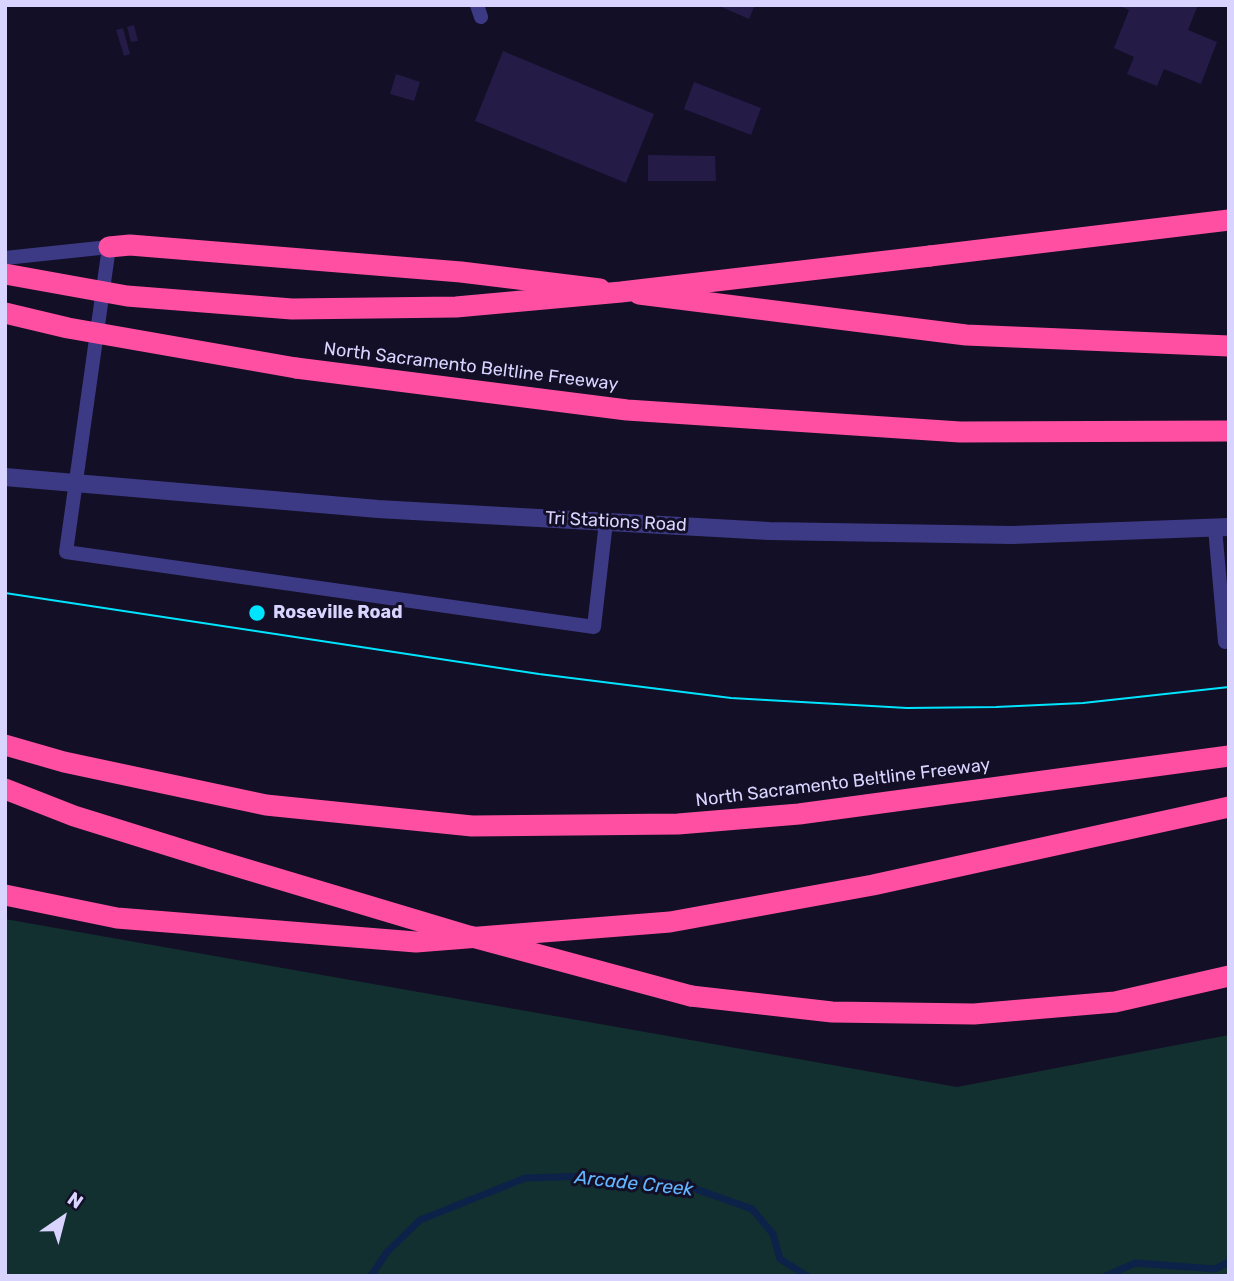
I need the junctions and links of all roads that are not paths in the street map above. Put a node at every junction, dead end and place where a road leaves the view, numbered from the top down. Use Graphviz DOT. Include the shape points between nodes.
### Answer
graph roads {
  1 [pos="1229,220"];
  2 [pos="109,247"];
  3 [pos="5,258"];
  4 [pos="5,274"];
  5 [pos="5,313"];
  6 [pos="1229,346"];
  7 [pos="1229,431"];
  8 [pos="5,477"];
  9 [pos="75,482"];
  10 [pos="606,522"];
  11 [pos="1222,528"];
  12 [pos="1225,642"];
  13 [pos="5,745"];
  14 [pos="1229,756"];
  15 [pos="5,789"];
  16 [pos="1229,807"];
  17 [pos="5,895"];
  18 [pos="1229,976"];
  1 -- 4 [label="highway, bridge" via="621,292 456,307 292,309 127,296"];
  2 -- 3 [label="lane"];
  2 -- 6 [label="highway" via="461,272 966,335"];
  2 -- 9 [label="lane"];
  5 -- 7 [label="highway, North Sacramento Beltline Freeway, bridge" via="296,368 627,410 960,432"];
  8 -- 9 [label="street, Tri Stations Road"];
  9 -- 10 [label="street, Tri Stations Road" via="378,509"];
  9 -- 10 [label="lane" via="66,552 594,627"];
  10 -- 11 [label="street, Tri Stations Road" via="769,531 1012,535"];
  11 -- 12 [label="lane"];
  13 -- 14 [label="highway, North Sacramento Beltline Freeway" via="266,805 472,826 678,824 799,814"];
  15 -- 18 [label="highway, bridge" via="212,859 691,996 832,1012 974,1014 1115,1002"];
  16 -- 17 [label="highway" via="873,885 670,922 416,942 117,918"];
}
